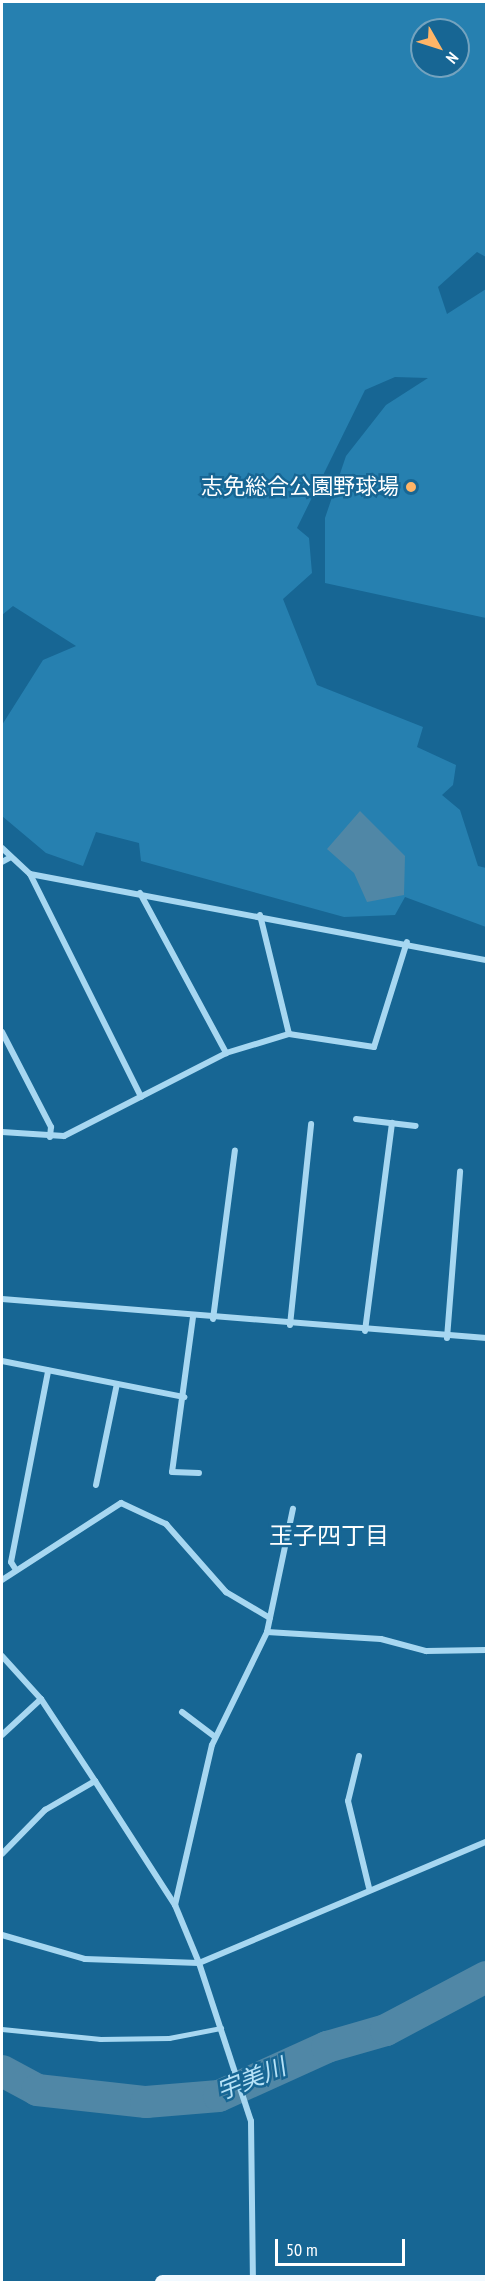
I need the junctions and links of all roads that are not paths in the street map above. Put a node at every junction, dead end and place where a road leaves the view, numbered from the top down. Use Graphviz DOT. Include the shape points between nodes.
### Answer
graph roads {
  1 [pos="2,848"];
  2 [pos="11,857"];
  3 [pos="2,862"];
  4 [pos="30,874"];
  5 [pos="140,892"];
  6 [pos="260,915"];
  7 [pos="407,942"];
  8 [pos="486,960"];
  9 [pos="2,1032"];
  10 [pos="289,1034"];
  11 [pos="226,1053"];
  12 [pos="141,1097"];
  13 [pos="356,1119"];
  14 [pos="392,1123"];
  15 [pos="311,1124"];
  16 [pos="416,1126"];
  17 [pos="2,1132"];
  18 [pos="50,1137"];
  19 [pos="235,1150"];
  20 [pos="460,1172"];
  21 [pos="2,1299"];
  22 [pos="194,1317"];
  23 [pos="213,1318"];
  24 [pos="290,1325"];
  25 [pos="365,1331"];
  26 [pos="447,1338"];
  27 [pos="486,1338"];
  28 [pos="2,1361"];
  29 [pos="48,1371"];
  30 [pos="117,1384"];
  31 [pos="184,1397"];
  32 [pos="199,1473"];
  33 [pos="96,1485"];
  34 [pos="293,1509"];
  35 [pos="16,1570"];
  36 [pos="2,1580"];
  37 [pos="270,1618"];
  38 [pos="267,1632"];
  39 [pos="486,1650"];
  40 [pos="2,1656"];
  41 [pos="41,1699"];
  42 [pos="182,1712"];
  43 [pos="2,1735"];
  44 [pos="215,1737"];
  45 [pos="359,1756"];
  46 [pos="95,1781"];
  47 [pos="486,1842"];
  48 [pos="2,1854"];
  49 [pos="369,1888"];
  50 [pos="175,1905"];
  51 [pos="2,1935"];
  52 [pos="200,1963"];
  53 [pos="2,2029"];
  54 [pos="223,2032"];
  55 [pos="253,2281"];
  56 [pos="486,2282"];
  57 [pos="162,2283"];
  1 -- 2 [label="street"];
  2 -- 3 [label="street"];
  2 -- 4 [label="street"];
  4 -- 5 [label="street"];
  4 -- 12 [label="street"];
  5 -- 6 [label="street"];
  5 -- 11 [label="street"];
  6 -- 7 [label="street"];
  6 -- 10 [label="street"];
  7 -- 8 [label="street"];
  7 -- 10 [label="street" via="374,1047"];
  9 -- 18 [label="street" via="51,1127"];
  10 -- 11 [label="street"];
  11 -- 12 [label="street"];
  12 -- 18 [label="street" via="64,1136"];
  13 -- 14 [label="street"];
  14 -- 16 [label="street"];
  14 -- 25 [label="street"];
  15 -- 24 [label="street"];
  17 -- 18 [label="street"];
  19 -- 23 [label="street"];
  20 -- 26 [label="street"];
  21 -- 22 [label="street"];
  22 -- 23 [label="street"];
  22 -- 31 [label="street"];
  23 -- 24 [label="street"];
  24 -- 25 [label="street"];
  25 -- 26 [label="street"];
  26 -- 27 [label="street"];
  28 -- 29 [label="street"];
  29 -- 30 [label="street"];
  29 -- 35 [label="street" via="11,1562"];
  30 -- 31 [label="street"];
  30 -- 33 [label="street"];
  31 -- 32 [label="street" via="172,1472"];
  34 -- 37 [label="street"];
  35 -- 36 [label="street"];
  35 -- 37 [label="street" via="121,1503 166,1524 226,1592"];
  37 -- 38 [label="street"];
  38 -- 39 [label="street" via="381,1640 426,1651"];
  38 -- 44 [label="street"];
  40 -- 41 [label="street"];
  41 -- 43 [label="street"];
  41 -- 46 [label="street"];
  42 -- 44 [label="street"];
  44 -- 50 [label="street"];
  45 -- 49 [label="street" via="348,1802"];
  46 -- 48 [label="street" via="45,1810"];
  46 -- 50 [label="street"];
  47 -- 49 [label="street"];
  49 -- 52 [label="street"];
  50 -- 52 [label="street"];
  51 -- 52 [label="street" via="85,1959"];
  52 -- 54 [label="street"];
  53 -- 54 [label="lane" via="100,2039"];
  54 -- 55 [label="street" via="249,2113"];
  55 -- 56 [label="main road"];
  55 -- 57 [label="main road"];
}
